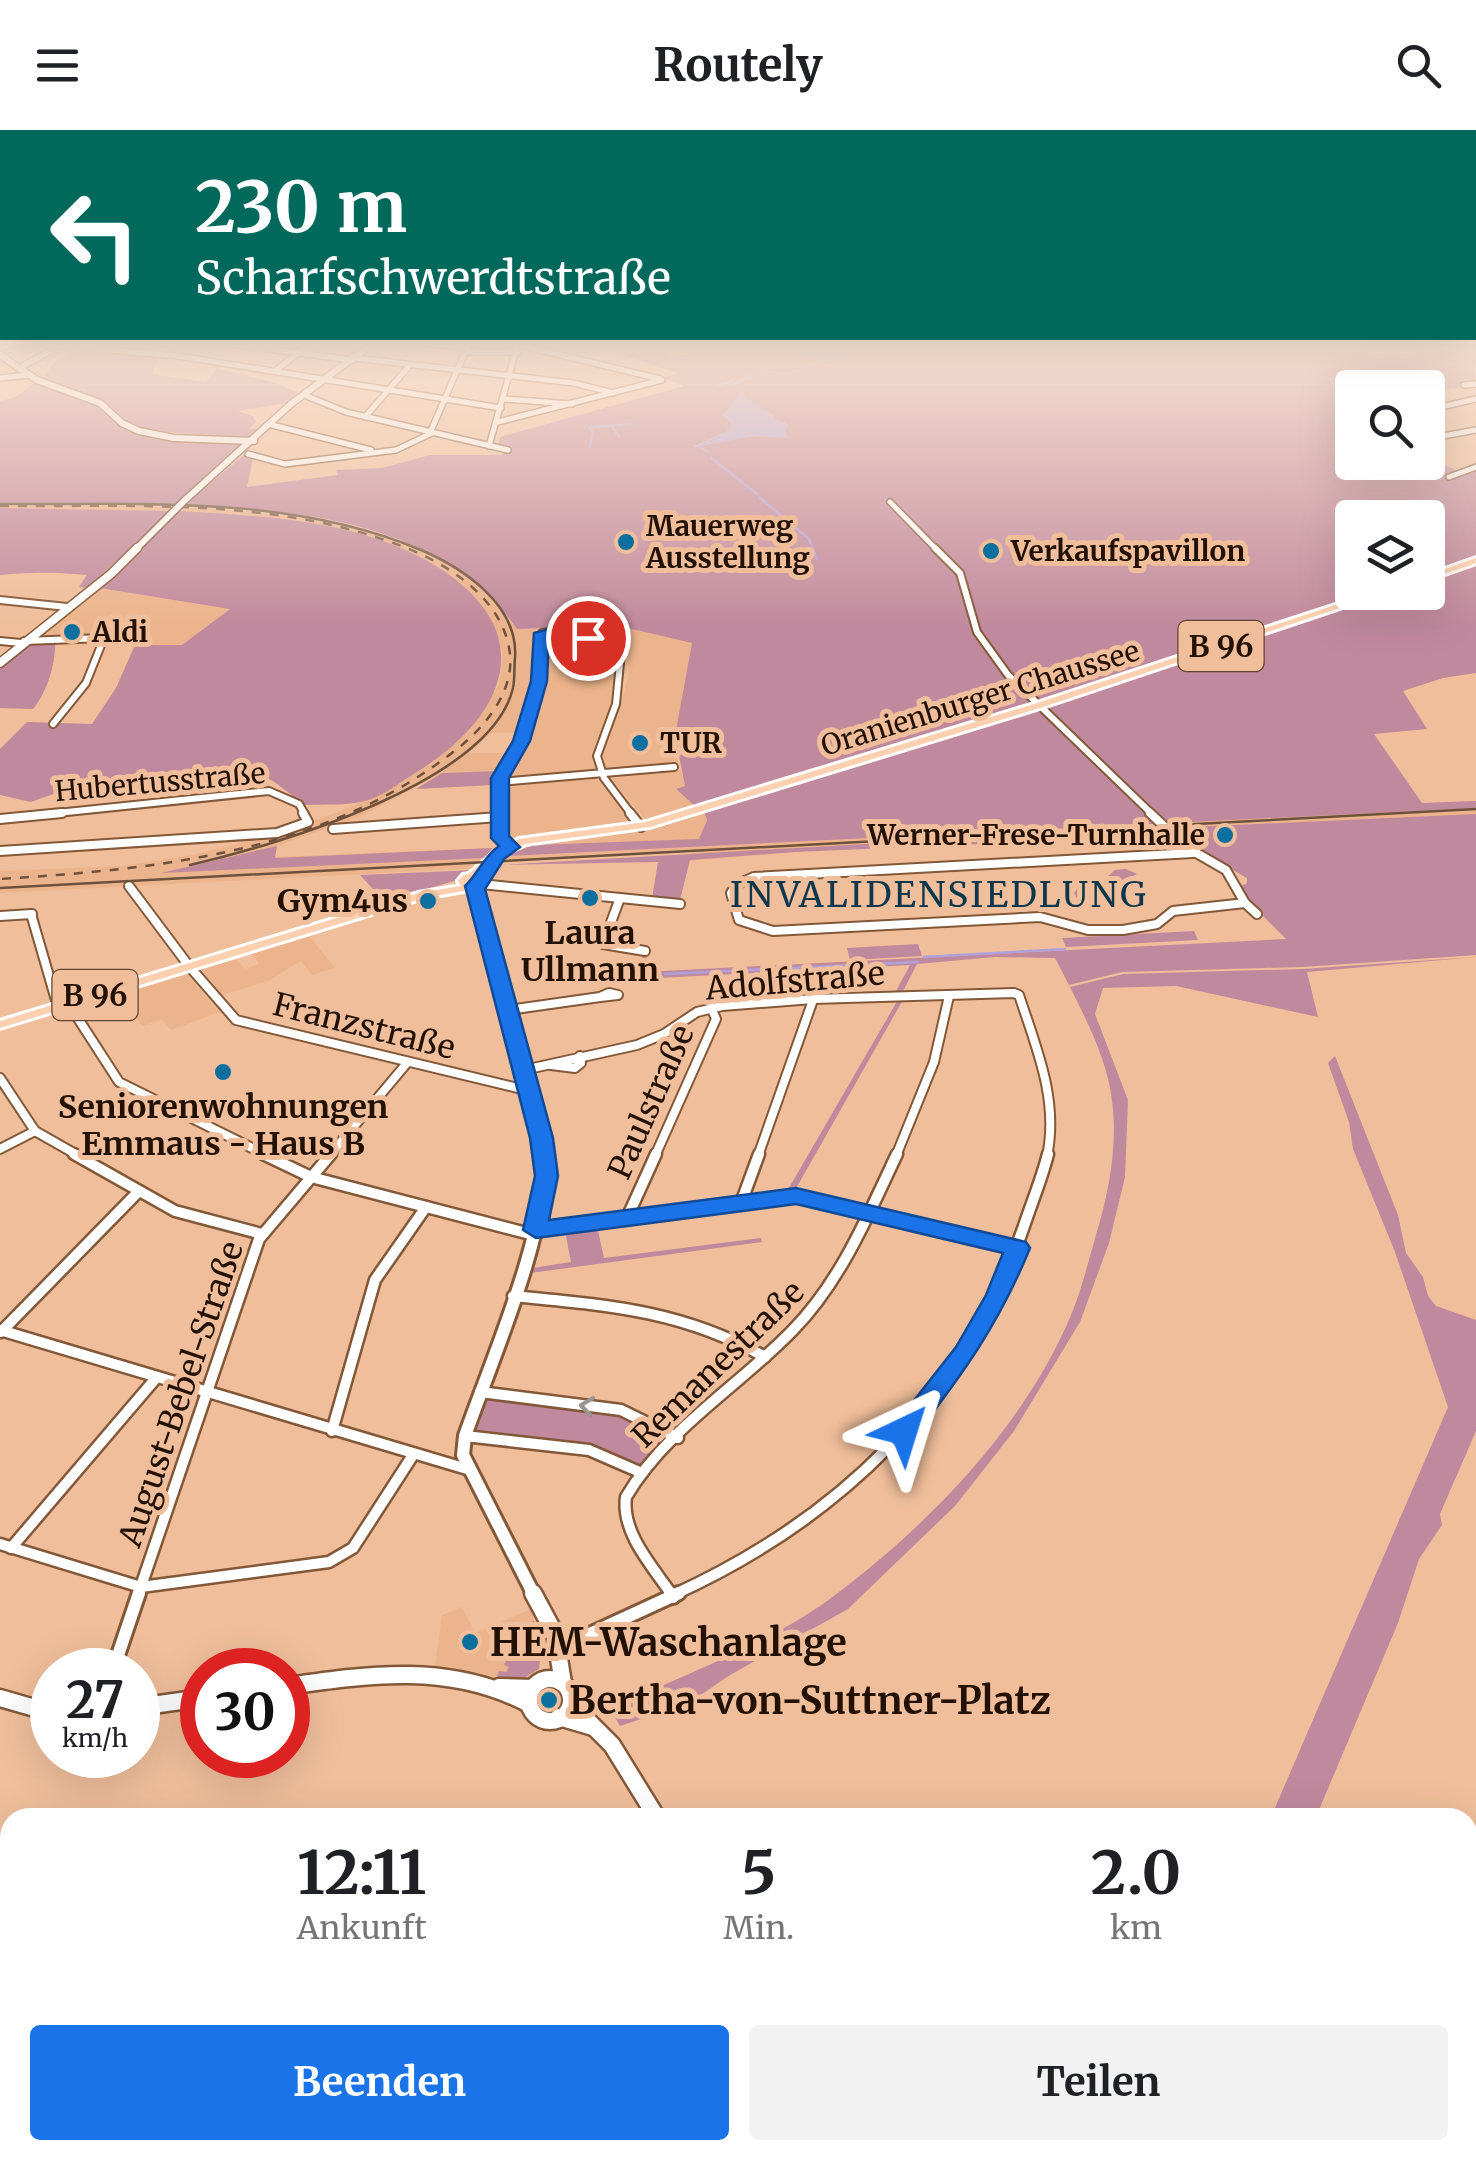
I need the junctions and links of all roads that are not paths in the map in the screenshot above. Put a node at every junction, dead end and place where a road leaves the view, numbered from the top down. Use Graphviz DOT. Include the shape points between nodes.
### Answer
graph roads {
  1 [pos="172,438"];
  2 [pos="258,438"];
  3 [pos="322,438"];
  4 [pos="421,438"];
  5 [pos="452,438"];
  6 [pos="492,438"];
  7 [pos="254,441"];
  8 [pos="489,446"];
  9 [pos="508,450"];
  10 [pos="379,452"];
  11 [pos="244,453"];
  12 [pos="1476,467"];
  13 [pos="1450,477"];
  14 [pos="890,502"];
  15 [pos="1476,560"];
  16 [pos="1445,572"];
  17 [pos="0,600"];
  18 [pos="67,608"];
  19 [pos="1335,608"];
  20 [pos="0,641"];
  21 [pos="22,642"];
  22 [pos="0,664"];
  23 [pos="1037,706"];
  24 [pos="53,724"];
  25 [pos="674,768"];
  26 [pos="602,775"];
  27 [pos="500,782"];
  28 [pos="499,817"];
  29 [pos="0,819"];
  30 [pos="641,827"];
  31 [pos="334,829"];
  32 [pos="512,847"];
  33 [pos="0,851"];
  34 [pos="1193,853"];
  35 [pos="473,882"];
  36 [pos="130,886"];
  37 [pos="620,898"];
  38 [pos="1245,903"];
  39 [pos="680,904"];
  40 [pos="1256,914"];
  41 [pos="0,916"];
  42 [pos="645,952"];
  43 [pos="190,966"];
  44 [pos="949,996"];
  45 [pos="599,998"];
  46 [pos="1020,998"];
  47 [pos="813,1000"];
  48 [pos="63,1005"];
  49 [pos="712,1007"];
  50 [pos="508,1010"];
  51 [pos="0,1024"];
  52 [pos="408,1062"];
  53 [pos="524,1070"];
  54 [pos="0,1078"];
  55 [pos="530,1091"];
  56 [pos="35,1130"];
  57 [pos="0,1149"];
  58 [pos="311,1178"];
  59 [pos="139,1192"];
  60 [pos="741,1203"];
  61 [pos="426,1207"];
  62 [pos="871,1214"];
  63 [pos="628,1218"];
  64 [pos="535,1232"];
  65 [pos="262,1234"];
  66 [pos="1018,1248"];
  67 [pos="513,1296"];
  68 [pos="1,1332"];
  69 [pos="765,1357"];
  70 [pos="157,1377"];
  71 [pos="204,1392"];
  72 [pos="480,1392"];
  73 [pos="332,1431"];
  74 [pos="466,1436"];
  75 [pos="678,1438"];
  76 [pos="413,1456"];
  77 [pos="467,1469"];
  78 [pos="642,1473"];
  79 [pos="6,1546"];
  80 [pos="142,1587"];
  81 [pos="673,1597"];
  82 [pos="121,1648"];
  83 [pos="558,1650"];
  84 [pos="562,1683"];
  85 [pos="310,1684"];
  86 [pos="535,1691"];
  87 [pos="0,1698"];
  88 [pos="30,1707"];
  89 [pos="565,1710"];
  90 [pos="651,1808"];
  1 -- 7 [label="main road"];
  2 -- 7 [label="main road"];
  3 -- 10 [label="street"];
  4 -- 10 [label="street"];
  5 -- 8 [label="street"];
  6 -- 8 [label="street"];
  7 -- 11 [label="main road"];
  8 -- 9 [label="street"];
  10 -- 11 [label="street" via="284,464"];
  11 -- 18 [label="main road, bridge"];
  12 -- 13 [label="street"];
  14 -- 23 [label="street" via="960,573 976,632"];
  15 -- 16 [label="main road"];
  17 -- 18 [label="street"];
  18 -- 21 [label="main road"];
  19 -- 23 [label="main road, Oranienburger Chaussee / B 96"];
  20 -- 21 [label="street"];
  21 -- 22 [label="main road"];
  21 -- 24 [label="street" via="104,638 86,683"];
  23 -- 30 [label="main road, Oranienburger Chaussee / B 96"];
  23 -- 34 [label="street"];
  25 -- 26 [label="street"];
  26 -- 27 [label="street"];
  26 -- 27 [label="street" via="597,755 615,706 621,654 566,630 542,633 534,696"];
  26 -- 30 [label="street"];
  27 -- 28 [label="street"];
  28 -- 31 [label="street"];
  28 -- 32 [label="street" via="500,838"];
  29 -- 33 [label="street, Hubertusstraße" via="270,791 299,804 306,824 277,833"];
  30 -- 32 [label="main road, B 96"];
  32 -- 35 [label="main road, B 96"];
  34 -- 38 [label="street" via="1228,872"];
  34 -- 38 [label="street" via="754,877 733,889 732,904 739,920 766,930 1044,917 1105,931 1141,928 1176,910"];
  35 -- 37 [label="street"];
  35 -- 43 [label="main road, B 96"];
  35 -- 50 [label="main road"];
  36 -- 43 [label="street, Franzstraße"];
  37 -- 39 [label="street"];
  37 -- 42 [label="street" via="599,942"];
  38 -- 40 [label="street"];
  41 -- 48 [label="street" via="34,914"];
  43 -- 48 [label="main road, B 96"];
  43 -- 52 [label="street, Franzstraße" via="242,1022"];
  44 -- 46 [label="street, Adolfstraße" via="1012,991"];
  44 -- 47 [label="street, Adolfstraße"];
  44 -- 62 [label="street, Remanestraße" via="938,1058"];
  45 -- 50 [label="street"];
  46 -- 66 [label="street" via="1049,1094 1051,1133"];
  47 -- 49 [label="street, Adolfstraße"];
  47 -- 60 [label="street"];
  48 -- 51 [label="main road, B 96"];
  48 -- 58 [label="street" via="122,1086"];
  49 -- 53 [label="street, Adolfstraße" via="648,1041 580,1056 575,1068"];
  49 -- 63 [label="street, Paulstraße" via="716,1019"];
  50 -- 53 [label="main road"];
  52 -- 55 [label="street, Franzstraße"];
  52 -- 58 [label="street, August-Bebel-Straße"];
  53 -- 55 [label="main road"];
  54 -- 56 [label="street"];
  55 -- 64 [label="main road" via="546,1166"];
  56 -- 57 [label="street"];
  56 -- 59 [label="street"];
  58 -- 61 [label="street"];
  58 -- 65 [label="street, August-Bebel-Straße"];
  59 -- 65 [label="street" via="182,1214"];
  59 -- 68 [label="street"];
  60 -- 62 [label="street" via="796,1196"];
  60 -- 63 [label="street"];
  61 -- 64 [label="street"];
  61 -- 73 [label="street" via="375,1280"];
  62 -- 66 [label="street"];
  62 -- 69 [label="street, Remanestraße" via="826,1294"];
  63 -- 64 [label="street"];
  64 -- 67 [label="main road"];
  65 -- 71 [label="street, August-Bebel-Straße"];
  66 -- 81 [label="street" via="965,1354 901,1433 802,1524"];
  67 -- 69 [label="street" via="682,1316"];
  67 -- 72 [label="main road"];
  68 -- 70 [label="street"];
  69 -- 75 [label="street, Remanestraße"];
  70 -- 71 [label="street"];
  70 -- 79 [label="street"];
  71 -- 73 [label="street"];
  71 -- 80 [label="street, August-Bebel-Straße"];
  72 -- 74 [label="main road"];
  75 -- 72 [label="street, one-way" via="621,1410"];
  73 -- 76 [label="street"];
  74 -- 77 [label="main road"];
  74 -- 78 [label="street" via="590,1450"];
  75 -- 78 [label="street, Remanestraße"];
  76 -- 77 [label="street"];
  76 -- 80 [label="street" via="344,1557"];
  77 -- 83 [label="main road"];
  78 -- 81 [label="street, Remanestraße" via="626,1495 625,1518"];
  79 -- 80 [label="street"];
  80 -- 82 [label="street, August-Bebel-Straße"];
  81 -- 83 [label="street"];
  83 -- 84 [label="main road"];
  83 -- 86 [label="main road"];
  84 -- 86 [label="main road"];
  84 -- 89 [label="main road" via="569,1688"];
  85 -- 86 [label="main road" via="411,1673"];
  86 -- 89 [label="main road" via="535,1716"];
  87 -- 88 [label="main road"];
  89 -- 90 [label="main road" via="594,1727"];
}
